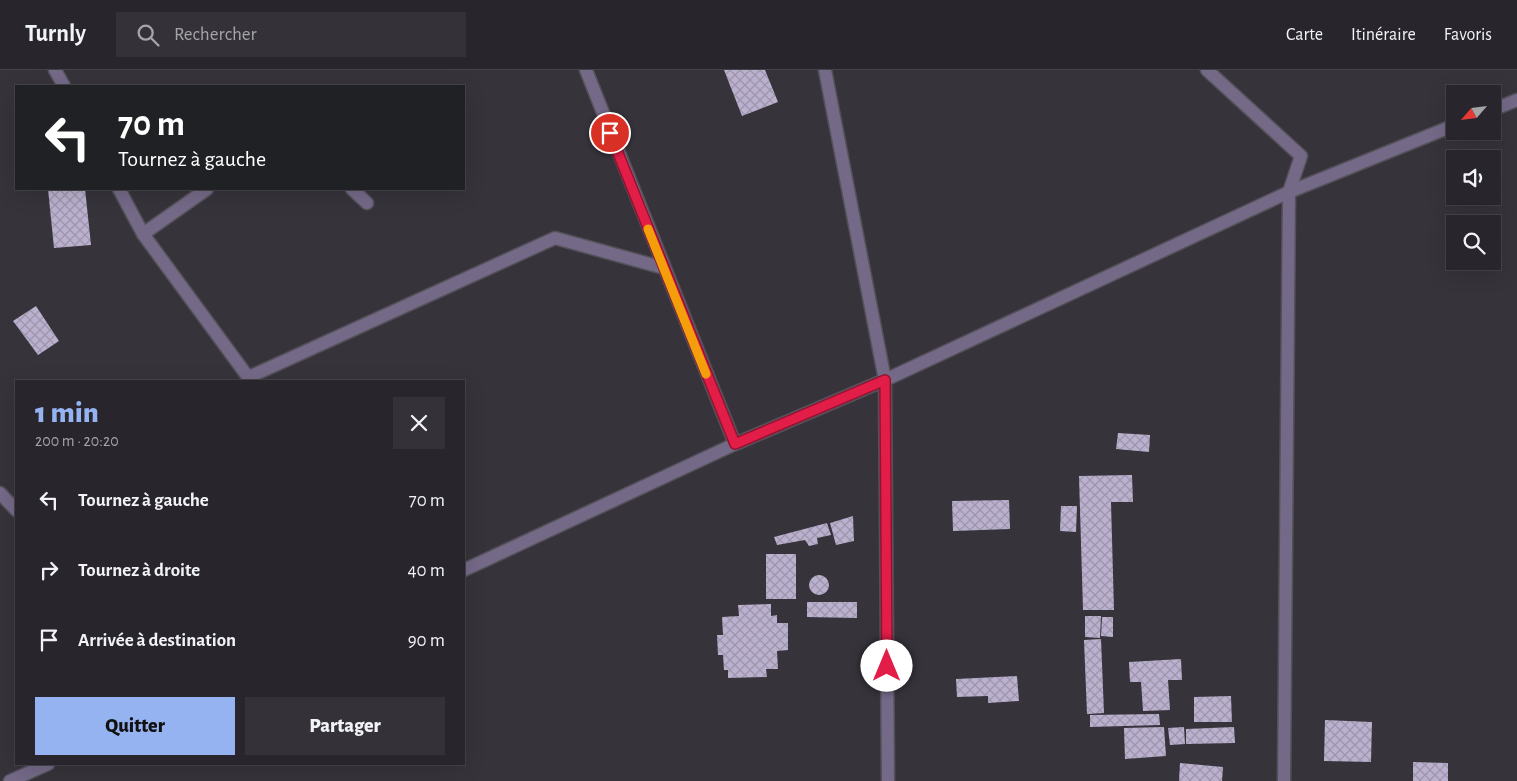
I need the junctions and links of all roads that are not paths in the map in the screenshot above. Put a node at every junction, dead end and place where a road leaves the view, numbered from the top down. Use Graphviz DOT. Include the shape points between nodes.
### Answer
graph roads {
  1 [pos="55,70"];
  2 [pos="586,70"];
  3 [pos="825,70"];
  4 [pos="1206,70"];
  5 [pos="63,85"];
  6 [pos="1517,100"];
  7 [pos="1501,106"];
  8 [pos="1446,129"];
  9 [pos="120,190"];
  10 [pos="207,190"];
  11 [pos="353,190"];
  12 [pos="1288,192"];
  13 [pos="367,203"];
  14 [pos="143,234"];
  15 [pos="664,268"];
  16 [pos="250,379"];
  17 [pos="885,380"];
  18 [pos="735,444"];
  19 [pos="0,493"];
  20 [pos="15,509"];
  21 [pos="465,570"];
  22 [pos="46,765"];
  23 [pos="10,781"];
  24 [pos="888,781"];
  25 [pos="1284,781"];
  1 -- 5 [label="street"];
  2 -- 15 [label="street"];
  3 -- 17 [label="street"];
  4 -- 12 [label="street" via="1300,156"];
  6 -- 7 [label="street"];
  8 -- 12 [label="street"];
  9 -- 14 [label="street"];
  10 -- 14 [label="street"];
  11 -- 13 [label="street"];
  12 -- 17 [label="street"];
  12 -- 25 [label="street"];
  14 -- 16 [label="street"];
  15 -- 16 [label="street" via="555,238"];
  15 -- 18 [label="street"];
  17 -- 18 [label="street"];
  17 -- 24 [label="street"];
  18 -- 21 [label="street"];
  19 -- 20 [label="street"];
  22 -- 23 [label="street"];
}
